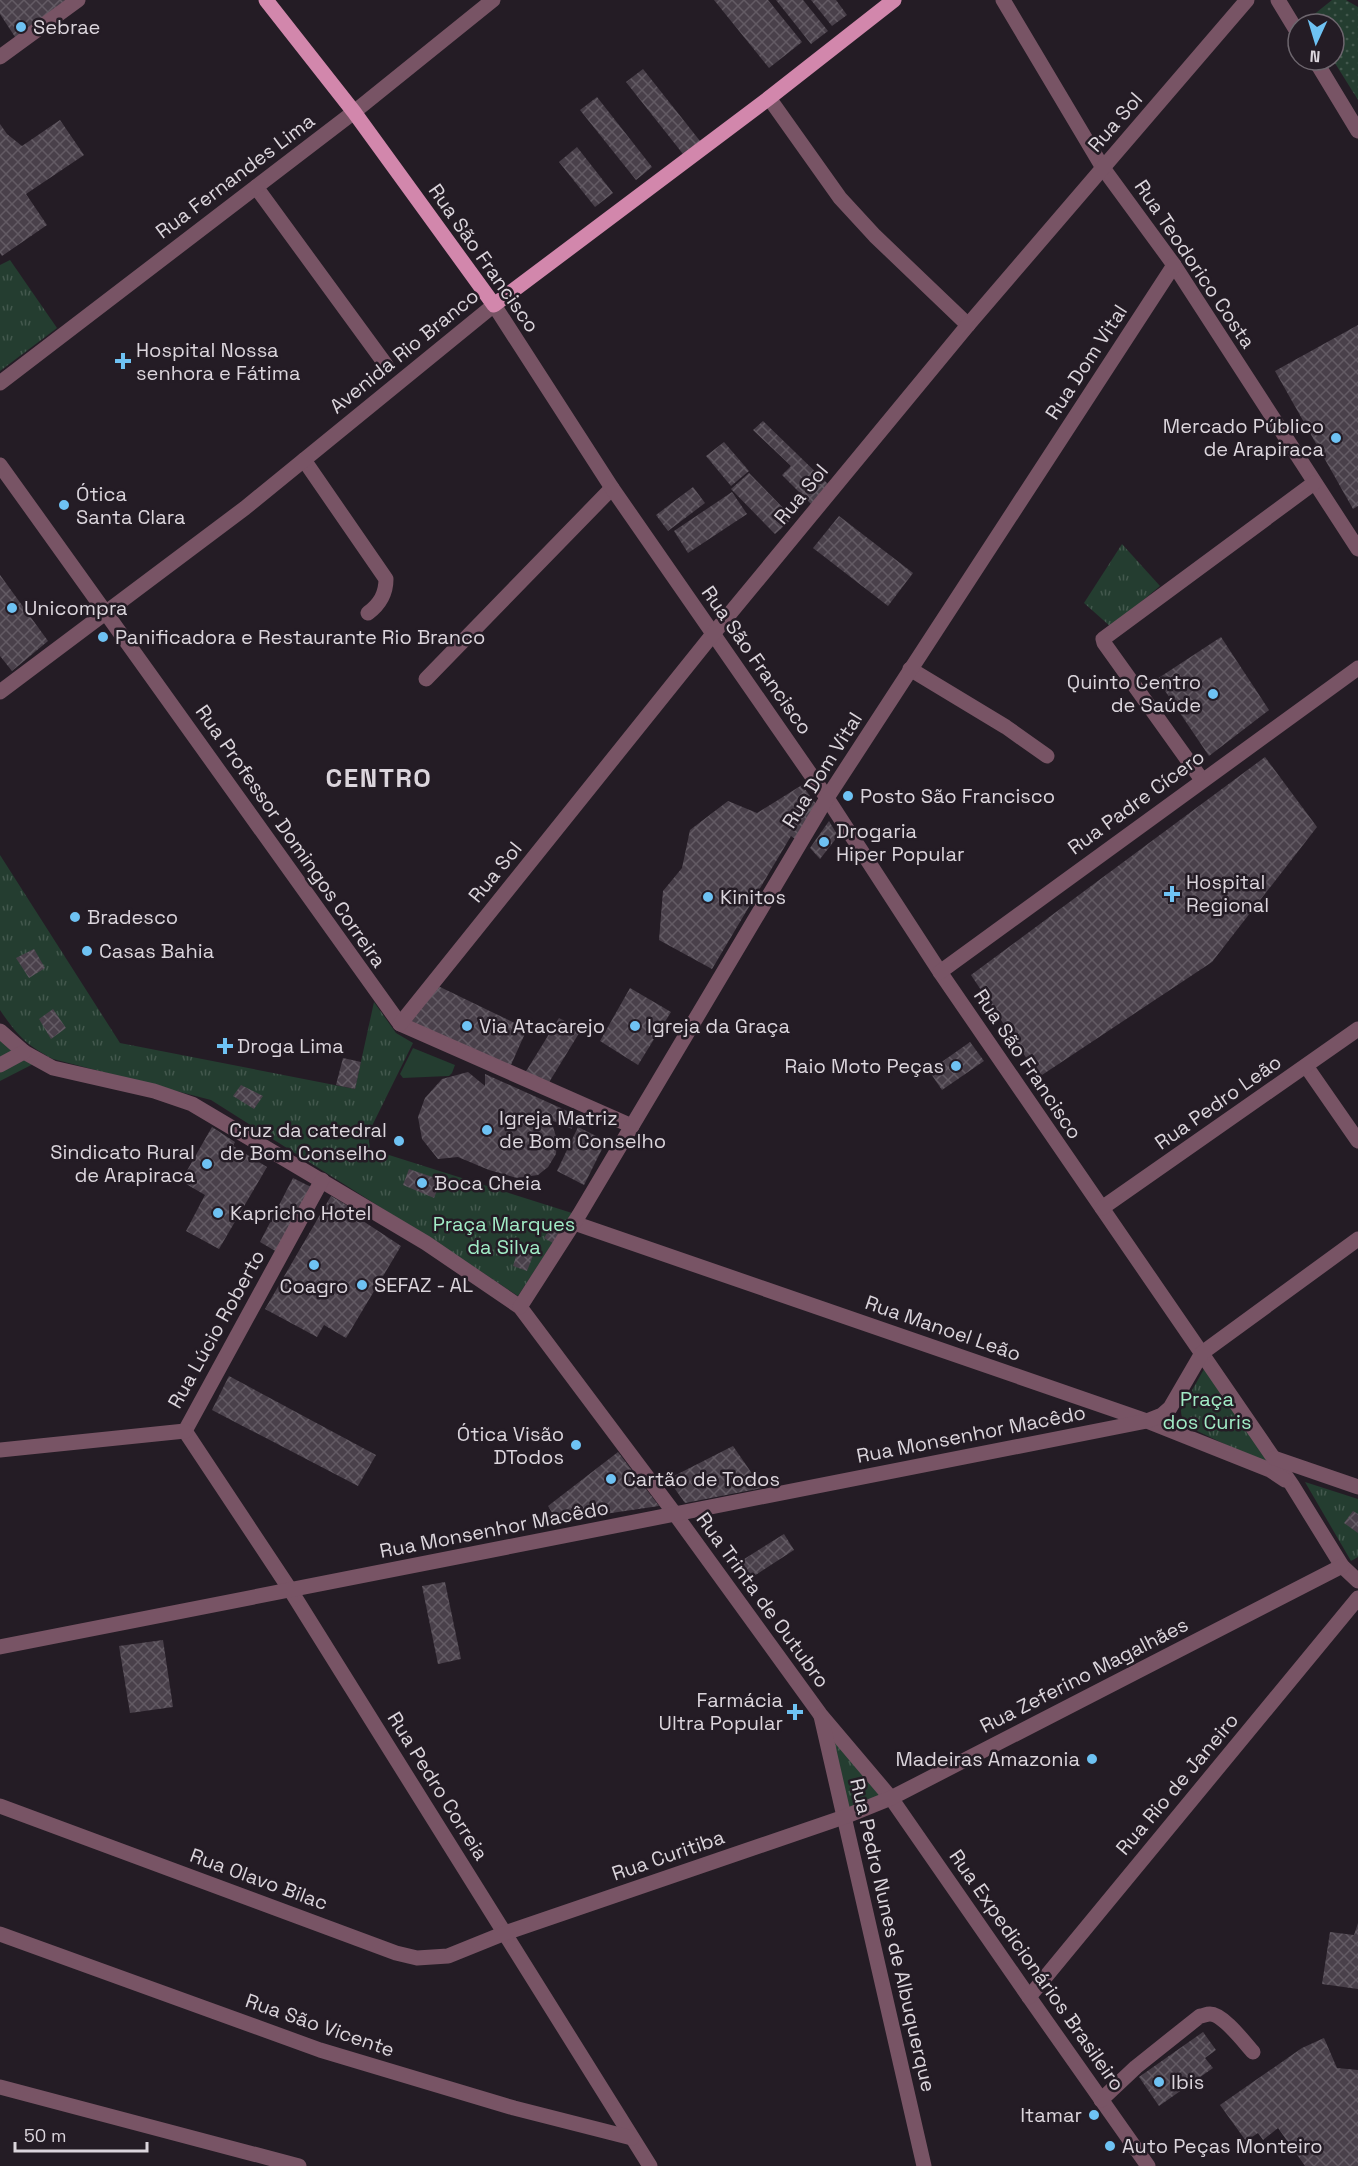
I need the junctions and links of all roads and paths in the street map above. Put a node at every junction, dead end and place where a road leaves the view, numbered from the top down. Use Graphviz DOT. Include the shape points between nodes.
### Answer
graph roads {
  1 [pos="78,0"];
  2 [pos="266,0"];
  3 [pos="494,0"];
  4 [pos="894,0"];
  5 [pos="1003,0"];
  6 [pos="1247,0"];
  7 [pos="1278,0"];
  8 [pos="1286,13"];
  9 [pos="0,57"];
  10 [pos="1322,72"];
  11 [pos="769,98"];
  12 [pos="354,111"];
  13 [pos="1358,131"];
  14 [pos="1103,168"];
  15 [pos="256,187"];
  16 [pos="1174,265"];
  17 [pos="494,304"];
  18 [pos="968,325"];
  19 [pos="386,365"];
  20 [pos="0,383"];
  21 [pos="304,460"];
  22 [pos="0,465"];
  23 [pos="1314,483"];
  24 [pos="612,488"];
  25 [pos="1358,549"];
  26 [pos="107,612"];
  27 [pos="368,613"];
  28 [pos="713,633"];
  29 [pos="1358,668"];
  30 [pos="910,669"];
  31 [pos="426,679"];
  32 [pos="0,692"];
  33 [pos="1047,756"];
  34 [pos="1202,780"];
  35 [pos="827,798"];
  36 [pos="940,972"];
  37 [pos="400,1024"];
  38 [pos="1358,1029"];
  39 [pos="0,1031"];
  40 [pos="24,1052"];
  41 [pos="0,1054"];
  42 [pos="0,1065"];
  43 [pos="1306,1066"];
  44 [pos="633,1126"];
  45 [pos="1358,1141"];
  46 [pos="322,1180"];
  47 [pos="1102,1208"];
  48 [pos="574,1223"];
  49 [pos="1358,1239"];
  50 [pos="520,1307"];
  51 [pos="1202,1353"];
  52 [pos="1147,1421"];
  53 [pos="184,1431"];
  54 [pos="0,1449"];
  55 [pos="1274,1458"];
  56 [pos="1293,1485"];
  57 [pos="1358,1487"];
  58 [pos="675,1514"];
  59 [pos="1342,1566"];
  60 [pos="1358,1581"];
  61 [pos="291,1591"];
  62 [pos="1358,1598"];
  63 [pos="0,1647"];
  64 [pos="820,1714"];
  65 [pos="891,1798"];
  66 [pos="0,1806"];
  67 [pos="844,1817"];
  68 [pos="505,1933"];
  69 [pos="0,1934"];
  70 [pos="1029,1997"];
  71 [pos="1253,2052"];
  72 [pos="0,2087"];
  73 [pos="1101,2100"];
  74 [pos="632,2138"];
  75 [pos="299,2166"];
  76 [pos="650,2166"];
  77 [pos="924,2166"];
  78 [pos="1149,2166"];
  1 -- 9 [label="street"];
  2 -- 12 [label="main road, Rua São Francisco"];
  3 -- 12 [label="street, Rua Fernandes Lima"];
  4 -- 11 [label="main road, Avenida Rio Branco"];
  5 -- 14 [label="street, Rua Teodorico Costa"];
  6 -- 14 [label="street, Rua Sol"];
  7 -- 8 [label="street"];
  10 -- 13 [label="street"];
  11 -- 17 [label="main road, Avenida Rio Branco"];
  11 -- 18 [label="street" via="840,198"];
  12 -- 15 [label="street, Rua Fernandes Lima"];
  12 -- 17 [label="main road, Rua São Francisco"];
  14 -- 16 [label="street, Rua Teodorico Costa"];
  14 -- 18 [label="street, Rua Sol"];
  15 -- 19 [label="street"];
  15 -- 20 [label="street, Rua Fernandes Lima"];
  16 -- 23 [label="street, Rua Teodorico Costa"];
  16 -- 30 [label="street, Rua Dom Vital"];
  17 -- 21 [label="street, Avenida Rio Branco"];
  17 -- 24 [label="street, Rua São Francisco"];
  18 -- 28 [label="street, Rua Sol"];
  21 -- 26 [label="street, Avenida Rio Branco"];
  21 -- 27 [label="street" via="386,579 386,592"];
  22 -- 26 [label="street, Rua Professor Domingos Correira"];
  23 -- 25 [label="street, Rua Teodorico Costa"];
  23 -- 34 [label="street" via="1103,639"];
  24 -- 28 [label="street, Rua São Francisco"];
  24 -- 31 [label="street"];
  26 -- 32 [label="street, Avenida Rio Branco"];
  26 -- 37 [label="street, Rua Professor Domingos Correira"];
  28 -- 35 [label="street, Rua São Francisco"];
  28 -- 37 [label="street, Rua Sol"];
  29 -- 34 [label="street, Rua Padre Cícero"];
  30 -- 33 [label="street"];
  30 -- 35 [label="street, Rua Dom Vital"];
  34 -- 36 [label="street, Rua Padre Cícero"];
  35 -- 36 [label="street, Rua São Francisco"];
  35 -- 44 [label="street, Rua Dom Vital"];
  36 -- 47 [label="street, Rua São Francisco"];
  37 -- 44 [label="street"];
  38 -- 43 [label="street, Rua Pedro Leão"];
  39 -- 40 [label="street, Rua Trinta de Outubro"];
  40 -- 41 [label="street"];
  40 -- 42 [label="street"];
  40 -- 46 [label="street, Rua Trinta de Outubro" via="53,1068 154,1091 192,1104"];
  43 -- 45 [label="street"];
  43 -- 47 [label="street, Rua Pedro Leão"];
  44 -- 48 [label="street, Rua Dom Vital"];
  46 -- 50 [label="street, Rua Trinta de Outubro" via="426,1243"];
  46 -- 53 [label="street, Rua Lúcio Roberto"];
  47 -- 51 [label="street, Rua São Francisco"];
  48 -- 50 [label="street, Rua Dom Vital"];
  48 -- 52 [label="street, Rua Manoel Leão"];
  49 -- 51 [label="street"];
  50 -- 58 [label="street, Rua Trinta de Outubro"];
  51 -- 52 [label="street, Rua Monsenhor Macêdo" via="1170,1408"];
  51 -- 55 [label="street, Rua São Francisco"];
  52 -- 56 [label="street, Rua Manoel Leão" via="1270,1470"];
  52 -- 58 [label="street, Rua Monsenhor Macêdo"];
  53 -- 54 [label="street, Rua Lúcio Roberto"];
  53 -- 61 [label="street, Rua Pedro Correia"];
  55 -- 56 [label="street, Rua São Francisco"];
  55 -- 57 [label="street"];
  56 -- 59 [label="street, Rua São Francisco"];
  58 -- 61 [label="street, Rua Monsenhor Macêdo"];
  58 -- 64 [label="street, Rua Trinta de Outubro"];
  59 -- 60 [label="street, Rua São Francisco"];
  59 -- 65 [label="street, Rua Zeferino Magalhães"];
  61 -- 63 [label="street, Rua Monsenhor Macêdo"];
  61 -- 68 [label="street, Rua Pedro Correia"];
  62 -- 70 [label="street, Rua Rio de Janeiro"];
  64 -- 65 [label="street, Rua Trinta de Outubro"];
  64 -- 67 [label="street, Rua Pedro Nunes de Albuquerque"];
  65 -- 67 [label="street, Rua Zeferino Magalhães"];
  65 -- 70 [label="street, Rua Expedicionários Brasileiro"];
  66 -- 68 [label="street, Rua Olavo Bilac" via="396,1953 417,1958 448,1956"];
  67 -- 68 [label="street, Rua Curitiba"];
  67 -- 77 [label="street, Rua Pedro Nunes de Albuquerque"];
  68 -- 74 [label="street, Rua Pedro Correia"];
  69 -- 74 [label="street, Rua São Vicente" via="320,2050 514,2109"];
  70 -- 73 [label="street, Rua Expedicionários Brasileiro"];
  71 -- 73 [label="street" via="1217,2016 1200,2016"];
  72 -- 75 [label="street"];
  73 -- 78 [label="street, Rua Expedicionários Brasileiro"];
  74 -- 76 [label="street, Rua Pedro Correia"];
}
